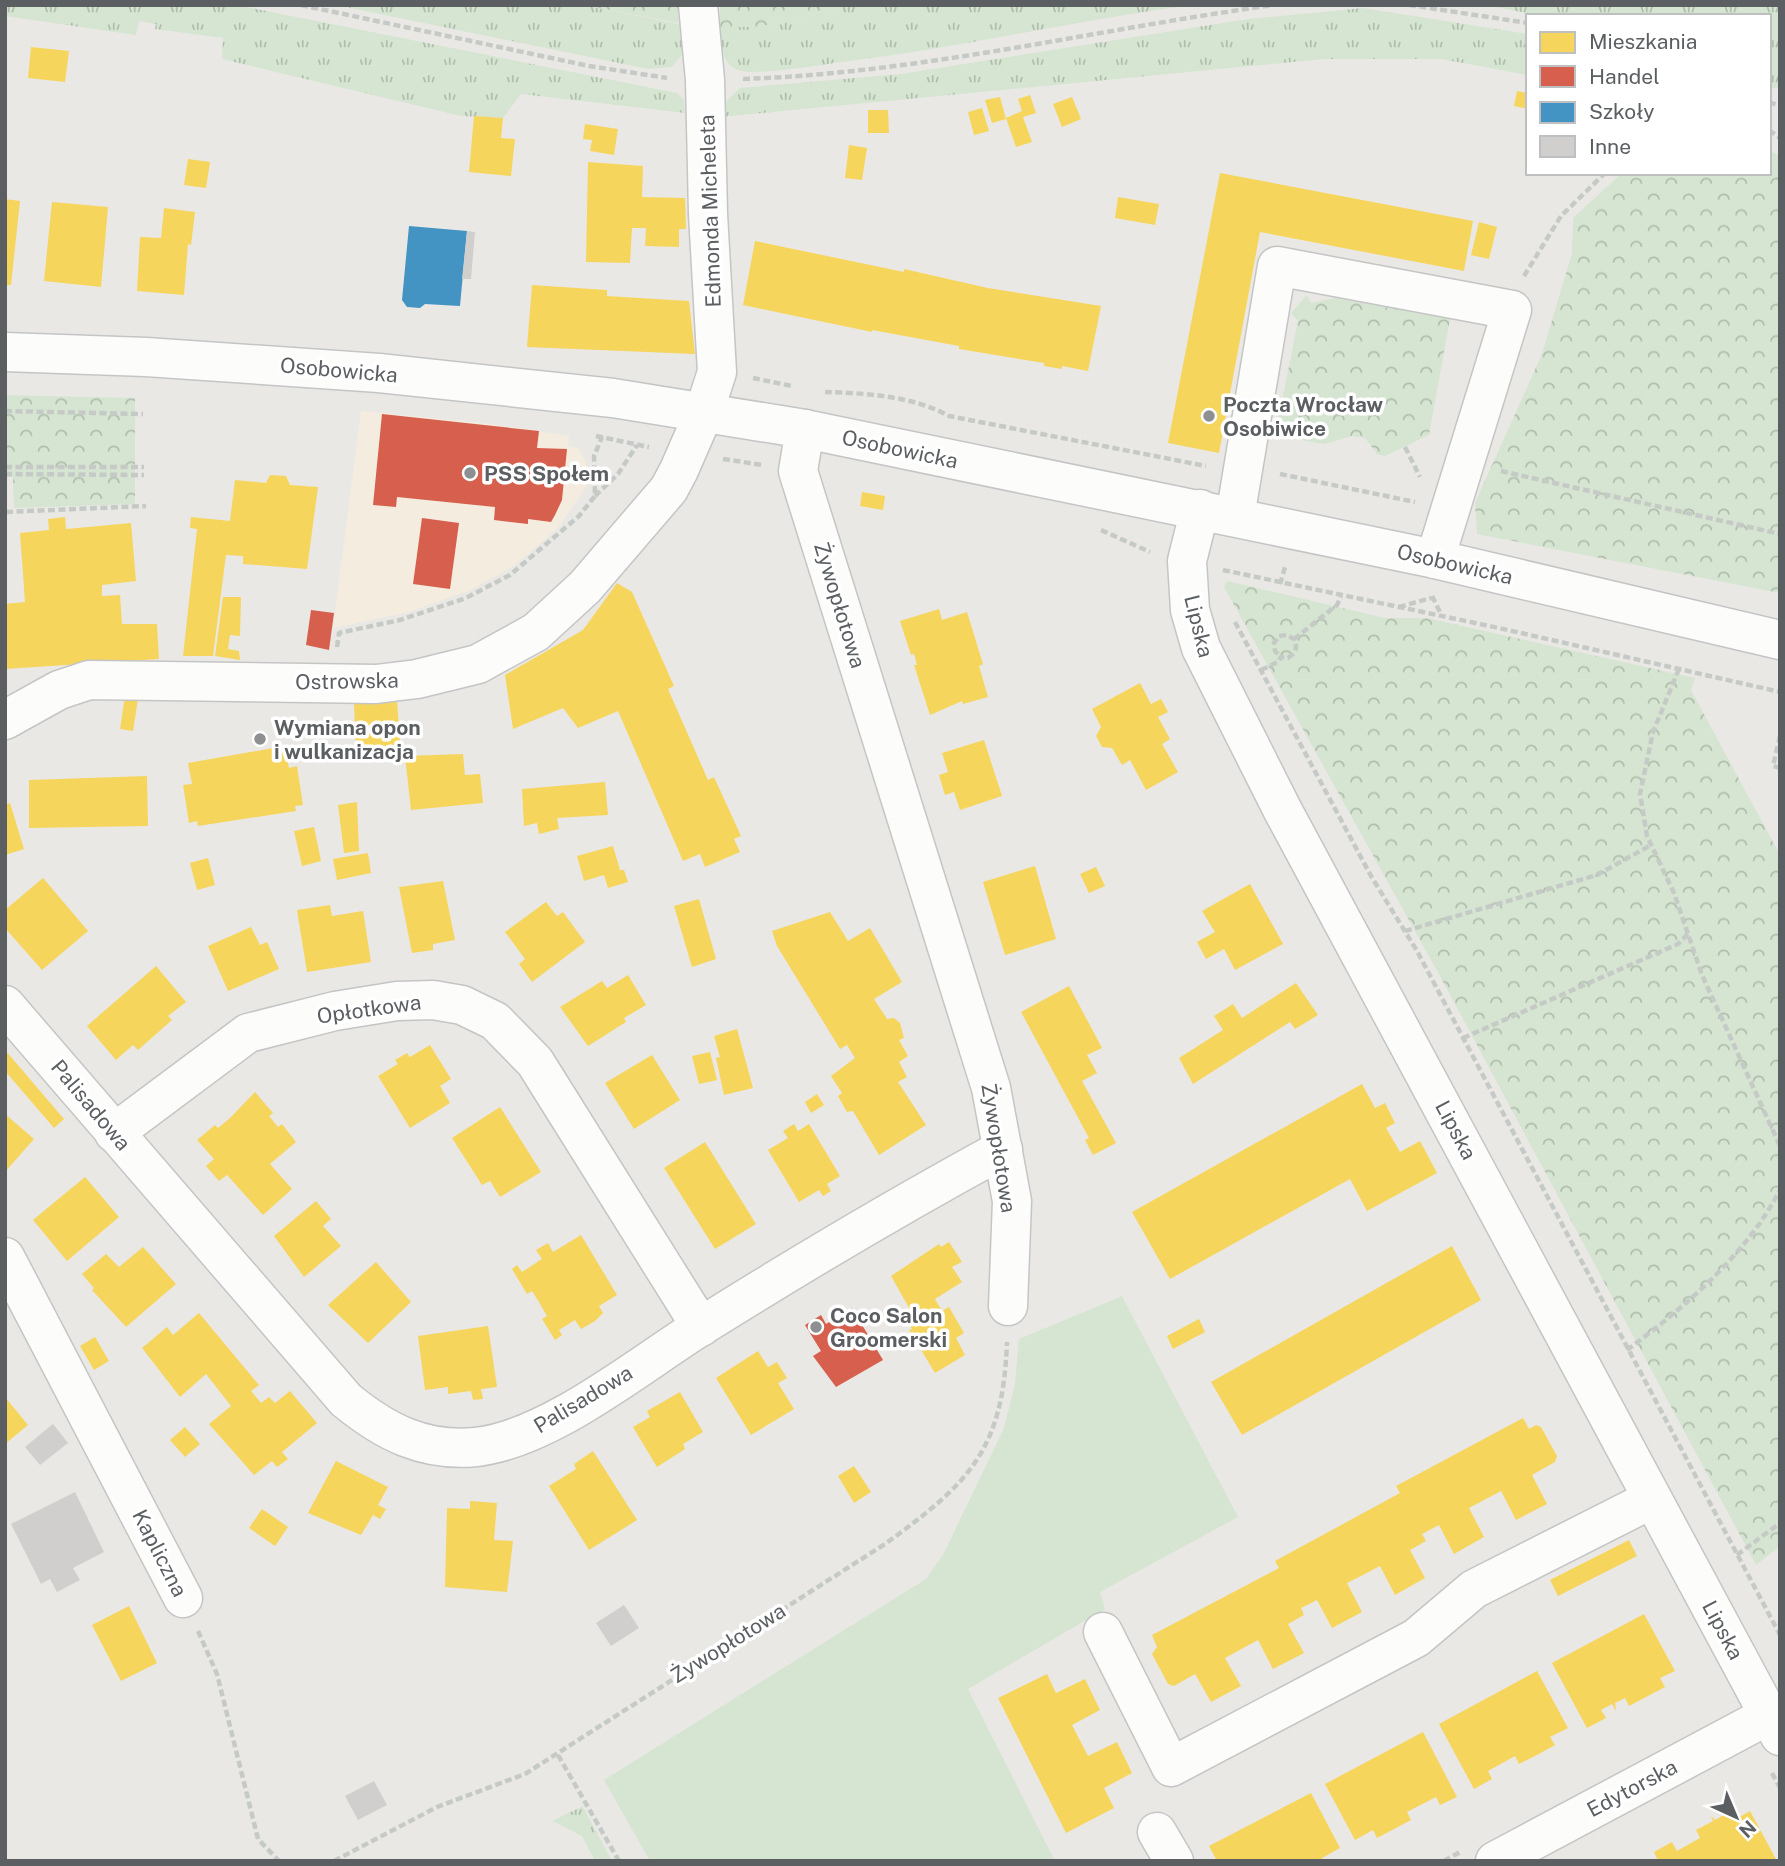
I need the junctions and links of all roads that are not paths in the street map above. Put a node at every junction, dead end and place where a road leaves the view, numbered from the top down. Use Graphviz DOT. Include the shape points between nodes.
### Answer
graph roads {
  1 [pos="698,5"];
  2 [pos="5,352"];
  3 [pos="704,415"];
  4 [pos="805,429"];
  5 [pos="1217,513"];
  6 [pos="1435,559"];
  7 [pos="1780,640"];
  8 [pos="5,720"];
  9 [pos="5,1005"];
  10 [pos="114,1133"];
  11 [pos="1003,1149"];
  12 [pos="5,1257"];
  13 [pos="1008,1306"];
  14 [pos="16,1312"];
  15 [pos="701,1326"];
  16 [pos="1652,1499"];
  17 [pos="183,1598"];
  18 [pos="1103,1632"];
  19 [pos="1774,1726"];
  20 [pos="1495,1861"];
  1 -- 3 [label="street, Edmonda Micheleta" via="717,355 717,372"];
  2 -- 3 [label="street, Osobowicka" via="379,373 613,398"];
  3 -- 4 [label="street, Osobowicka"];
  3 -- 8 [label="street, Ostrowska" via="669,489 585,587 536,632 478,664 376,684 89,680 59,690"];
  4 -- 5 [label="street, Osobowicka"];
  4 -- 11 [label="street, Żywopłotowa" via="798,471 991,1088"];
  5 -- 6 [label="street, Osobowicka"];
  5 -- 6 [label="street, Lipska" via="1244,473 1277,266 1512,310 1466,463 1438,506"];
  5 -- 16 [label="street, Lipska" via="1187,561 1190,610 1200,648"];
  6 -- 7 [label="street, Osobowicka"];
  9 -- 10 [label="street, Palisadowa"];
  10 -- 15 [label="street, Palisadowa" via="346,1400 367,1418 415,1443 477,1447 516,1437 554,1421"];
  10 -- 15 [label="street, Opłotkowa" via="257,1030 397,1001 433,1000 481,1012 534,1062"];
  11 -- 13 [label="street, Żywopłotowa" via="1012,1201"];
  11 -- 15 [label="street, Palisadowa"];
  12 -- 14 [label="street, Kapliczna"];
  14 -- 17 [label="street, Kapliczna" via="119,1470"];
  16 -- 18 [label="street" via="1474,1589 1416,1638 1171,1767"];
  16 -- 19 [label="street, Lipska"];
  19 -- 20 [label="street, Edytorska"];
}
